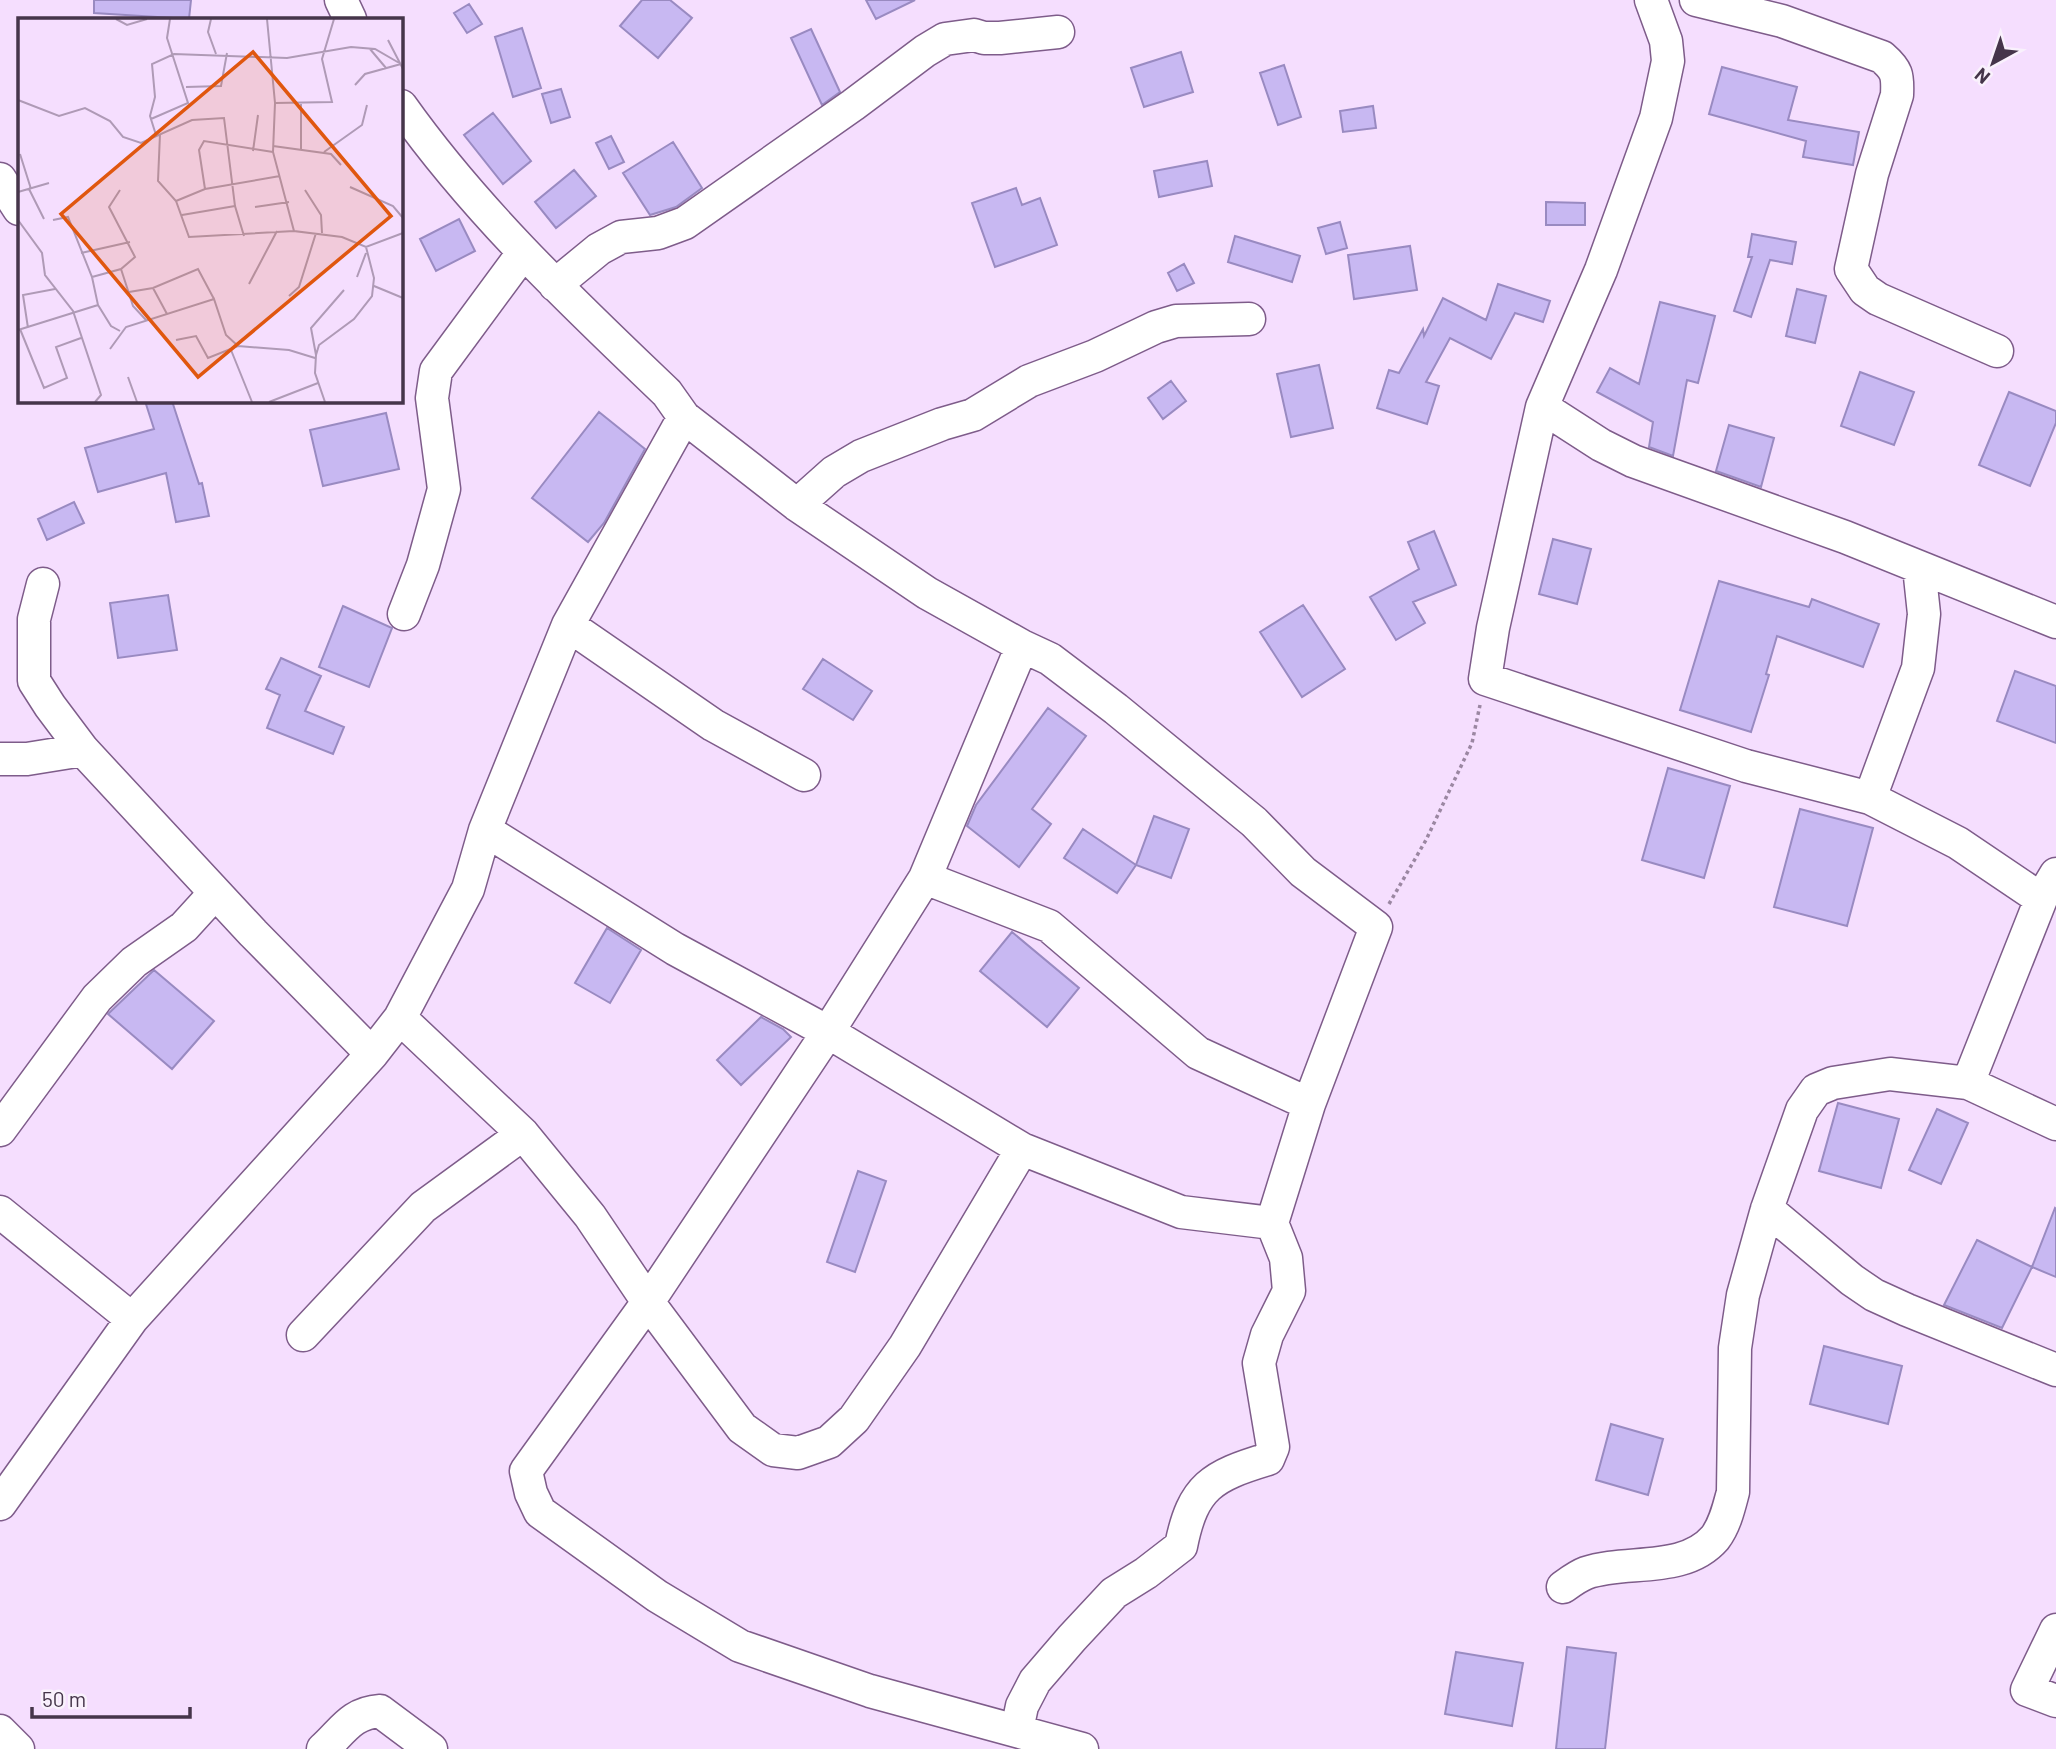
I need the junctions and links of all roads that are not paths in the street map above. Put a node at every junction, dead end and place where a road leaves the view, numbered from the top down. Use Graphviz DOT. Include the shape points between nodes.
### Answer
graph roads {
  1 [pos="341,0"];
  2 [pos="1651,0"];
  3 [pos="1700,1"];
  4 [pos="350,18"];
  5 [pos="1058,32"];
  6 [pos="402,107"];
  7 [pos="0,179"];
  8 [pos="18,207"];
  9 [pos="523,253"];
  10 [pos="555,285"];
  11 [pos="1249,319"];
  12 [pos="1997,351"];
  13 [pos="1542,407"];
  14 [pos="684,417"];
  15 [pos="797,505"];
  16 [pos="1919,567"];
  17 [pos="43,584"];
  18 [pos="404,614"];
  19 [pos="2056,622"];
  20 [pos="568,625"];
  21 [pos="1022,646"];
  22 [pos="83,750"];
  23 [pos="0,759"];
  24 [pos="804,775"];
  25 [pos="1870,798"];
  26 [pos="485,830"];
  27 [pos="925,878"];
  28 [pos="2049,887"];
  29 [pos="215,893"];
  30 [pos="400,1018"];
  31 [pos="828,1032"];
  32 [pos="372,1054"];
  33 [pos="1968,1083"];
  34 [pos="1308,1104"];
  35 [pos="2056,1124"];
  36 [pos="0,1130"];
  37 [pos="523,1134"];
  38 [pos="1021,1149"];
  39 [pos="1767,1209"];
  40 [pos="0,1212"];
  41 [pos="1272,1223"];
  42 [pos="648,1302"];
  43 [pos="132,1319"];
  44 [pos="303,1335"];
  45 [pos="2056,1370"];
  46 [pos="0,1504"];
  47 [pos="1563,1587"];
  48 [pos="2056,1630"];
  49 [pos="2056,1701"];
  50 [pos="1017,1730"];
  51 [pos="0,1731"];
  52 [pos="1048,1745"];
  53 [pos="18,1749"];
  54 [pos="323,1749"];
  55 [pos="431,1749"];
  56 [pos="1082,1749"];
  1 -- 4 [label="street"];
  2 -- 13 [label="street" via="1668,61 1656,118 1601,270"];
  3 -- 12 [label="street" via="1782,21 1882,57 1895,68 1897,95 1872,174 1851,269 1865,290 1878,299"];
  5 -- 10 [label="street" via="945,39 685,223 658,233 621,237"];
  6 -- 9 [label="street"];
  7 -- 8 [label="street"];
  9 -- 10 [label="street"];
  9 -- 18 [label="street" via="436,371 432,398 444,488"];
  10 -- 14 [label="street" via="667,393"];
  11 -- 15 [label="street" via="1176,321 1156,327 1029,381 973,415 861,456 834,472"];
  13 -- 16 [label="street" via="1633,461"];
  13 -- 25 [label="street" via="1485,679 1746,766"];
  14 -- 15 [label="street"];
  14 -- 20 [label="street"];
  15 -- 21 [label="street" via="927,593"];
  16 -- 19 [label="street"];
  16 -- 25 [label="street" via="1924,614 1918,668"];
  17 -- 22 [label="street" via="34,619 34,681"];
  20 -- 24 [label="street" via="713,725"];
  20 -- 26 [label="street"];
  21 -- 27 [label="street"];
  21 -- 34 [label="street" via="1050,659 1116,709 1254,822 1303,872 1377,927"];
  22 -- 23 [label="street"];
  22 -- 29 [label="street"];
  25 -- 28 [label="street"];
  26 -- 30 [label="street" via="468,888"];
  26 -- 31 [label="street" via="676,949"];
  27 -- 31 [label="street"];
  27 -- 34 [label="street" via="1049,926 1198,1053"];
  28 -- 33 [label="street"];
  29 -- 32 [label="street"];
  29 -- 36 [label="street" via="184,927 134,962 97,998"];
  30 -- 32 [label="street"];
  30 -- 37 [label="street"];
  31 -- 38 [label="street"];
  31 -- 42 [label="street"];
  32 -- 43 [label="street"];
  33 -- 35 [label="street"];
  33 -- 39 [label="street" via="1889,1074 1816,1090 1802,1110"];
  34 -- 41 [label="street"];
  37 -- 42 [label="street" via="590,1216"];
  37 -- 44 [label="street" via="423,1207"];
  38 -- 41 [label="street" via="1181,1212"];
  38 -- 42 [label="street" via="905,1346 854,1419 829,1443 797,1453 773,1450 756,1440 742,1428"];
  39 -- 45 [label="street" via="1874,1295"];
  39 -- 47 [label="street" via="1743,1295 1735,1348 1733,1492 1716,1536 1685,1557 1594,1571"];
  40 -- 43 [label="street"];
  41 -- 50 [label="street" via="1286,1258 1289,1291 1259,1363 1273,1447 1268,1459 1237,1468 1208,1484 1193,1504 1181,1546 1114,1594 1072,1638 1035,1681 1022,1706"];
  42 -- 50 [label="street" via="526,1471 540,1512 657,1596 740,1646 870,1690"];
  43 -- 46 [label="street"];
  48 -- 49 [label="street" via="2027,1690"];
  50 -- 52 [label="street"];
  51 -- 53 [label="street"];
  52 -- 56 [label="street"];
  54 -- 55 [label="street" via="346,1724 364,1712 380,1711"];
}
